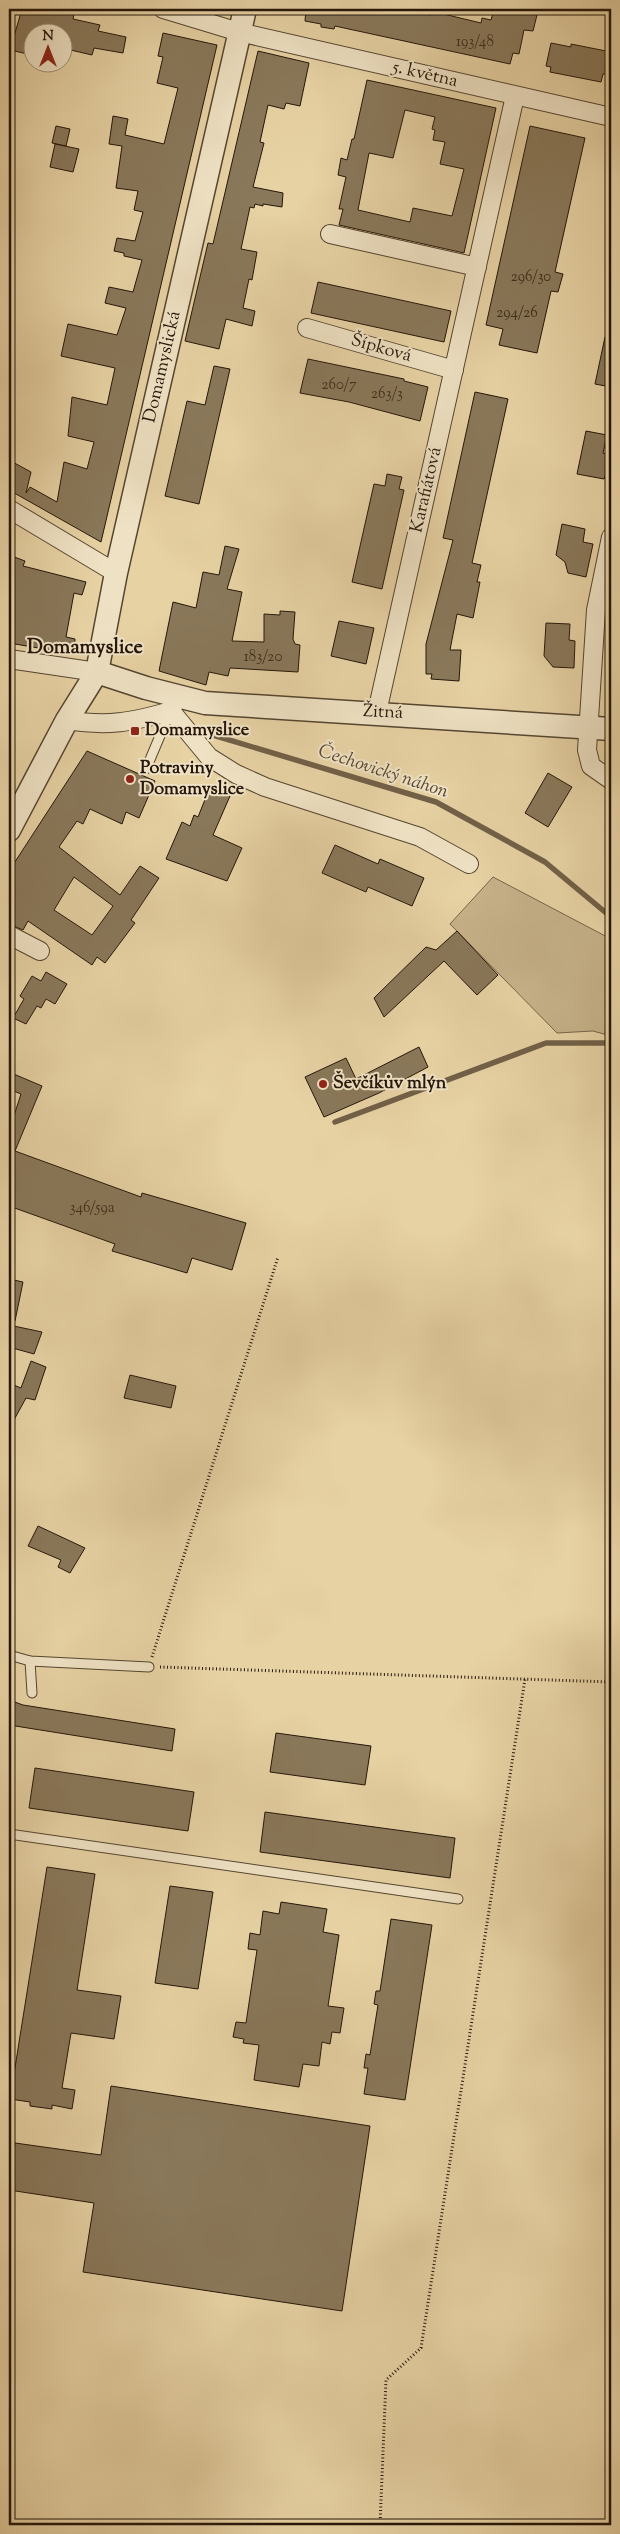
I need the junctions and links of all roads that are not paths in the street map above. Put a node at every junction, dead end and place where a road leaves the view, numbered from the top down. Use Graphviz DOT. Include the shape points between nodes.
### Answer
graph roads {
  1 [pos="163,9"];
  2 [pos="245,9"];
  3 [pos="240,32"];
  4 [pos="515,96"];
  5 [pos="611,117"];
  6 [pos="330,234"];
  7 [pos="477,266"];
  8 [pos="307,328"];
  9 [pos="454,370"];
  10 [pos="9,509"];
  11 [pos="611,537"];
  12 [pos="116,573"];
  13 [pos="9,659"];
  14 [pos="97,672"];
  15 [pos="174,703"];
  16 [pos="377,712"];
  17 [pos="67,720"];
  18 [pos="588,728"];
  19 [pos="611,729"];
  20 [pos="146,769"];
  21 [pos="611,780"];
  22 [pos="9,830"];
  23 [pos="468,864"];
  24 [pos="9,934"];
  25 [pos="40,951"];
  26 [pos="9,1655"];
  27 [pos="30,1661"];
  28 [pos="149,1667"];
  29 [pos="32,1693"];
  30 [pos="9,1834"];
  31 [pos="458,1899"];
  1 -- 3 [label="street, 5. května"];
  2 -- 3 [label="street, Domamyslická"];
  3 -- 4 [label="street, 5. května"];
  3 -- 12 [label="street, Domamyslická"];
  4 -- 5 [label="street, 5. května"];
  4 -- 7 [label="street, Karafiátová"];
  6 -- 7 [label="street"];
  7 -- 9 [label="street, Karafiátová"];
  8 -- 9 [label="street, Šípková"];
  9 -- 16 [label="street, Karafiátová"];
  10 -- 12 [label="street"];
  11 -- 18 [label="street" via="596,610"];
  12 -- 14 [label="street, Domamyslická"];
  13 -- 14 [label="street"];
  14 -- 15 [label="street, Žitná"];
  14 -- 17 [label="street, Domamyslická"];
  15 -- 16 [label="street, Žitná"];
  15 -- 17 [label="street, Žitná" via="137,721 104,725"];
  15 -- 20 [label="lane"];
  15 -- 23 [label="street" via="209,757 236,774 265,787 420,837"];
  16 -- 18 [label="street, Žitná"];
  17 -- 22 [label="street, Domamyslická"];
  18 -- 19 [label="street, Žitná"];
  18 -- 21 [label="street" via="588,758 596,771"];
  24 -- 25 [label="street"];
  26 -- 27 [label="lane"];
  27 -- 28 [label="lane"];
  27 -- 29 [label="lane"];
  30 -- 31 [label="lane"];
}
